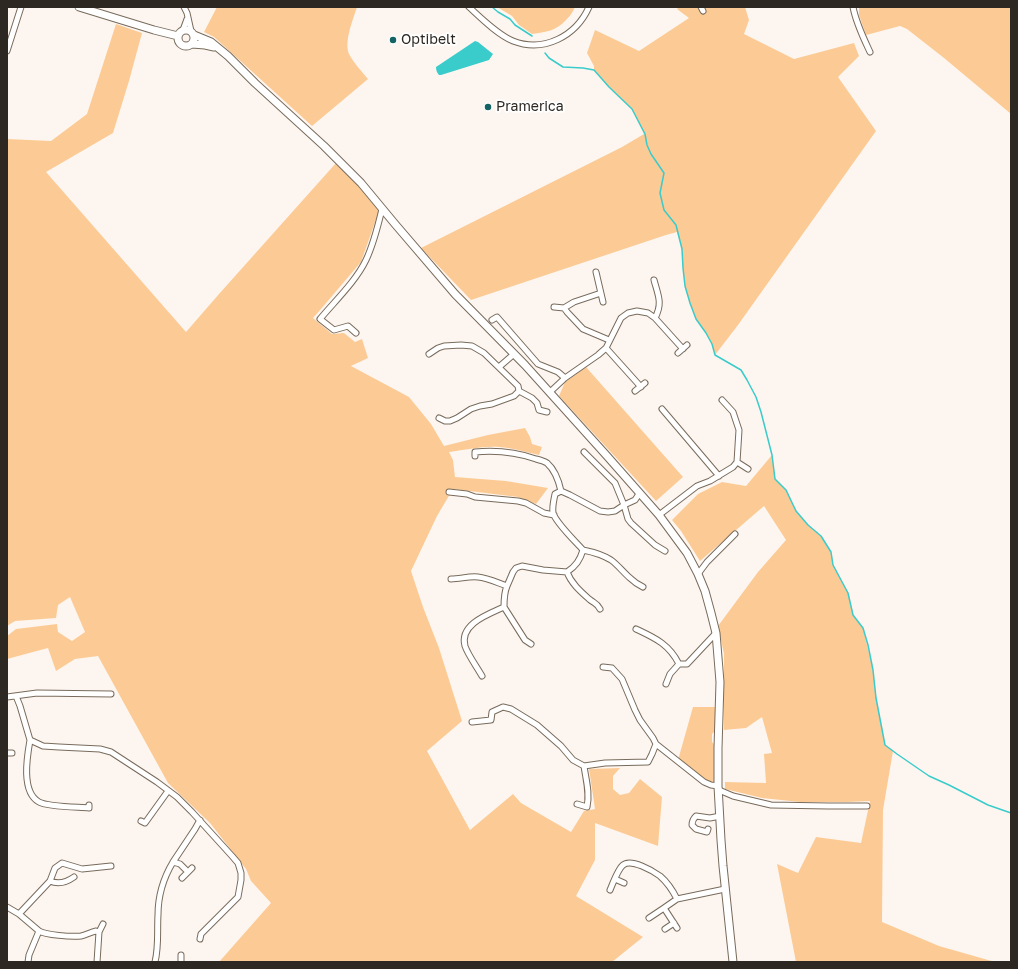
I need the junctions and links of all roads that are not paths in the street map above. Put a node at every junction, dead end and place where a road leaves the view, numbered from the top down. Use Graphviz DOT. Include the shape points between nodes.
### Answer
graph roads {
  1 [pos="20,7"];
  2 [pos="79,7"];
  3 [pos="184,7"];
  4 [pos="469,7"];
  5 [pos="589,7"];
  6 [pos="853,7"];
  7 [pos="189,32"];
  8 [pos="178,36"];
  9 [pos="192,44"];
  10 [pos="220,50"];
  11 [pos="7,51"];
  12 [pos="870,52"];
  13 [pos="382,209"];
  14 [pos="596,272"];
  15 [pos="654,280"];
  16 [pos="601,293"];
  17 [pos="603,302"];
  18 [pos="554,307"];
  19 [pos="564,308"];
  20 [pos="655,318"];
  21 [pos="492,320"];
  22 [pos="356,333"];
  23 [pos="609,340"];
  24 [pos="477,341"];
  25 [pos="474,347"];
  26 [pos="606,348"];
  27 [pos="678,353"];
  28 [pos="429,354"];
  29 [pos="514,354"];
  30 [pos="499,367"];
  31 [pos="564,378"];
  32 [pos="518,391"];
  33 [pos="635,391"];
  34 [pos="550,392"];
  35 [pos="722,400"];
  36 [pos="662,409"];
  37 [pos="547,412"];
  38 [pos="439,418"];
  39 [pos="584,452"];
  40 [pos="475,456"];
  41 [pos="737,462"];
  42 [pos="748,469"];
  43 [pos="719,476"];
  44 [pos="561,491"];
  45 [pos="449,492"];
  46 [pos="639,494"];
  47 [pos="624,505"];
  48 [pos="554,515"];
  49 [pos="659,515"];
  50 [pos="735,534"];
  51 [pos="722,547"];
  52 [pos="584,550"];
  53 [pos="665,552"];
  54 [pos="726,552"];
  55 [pos="567,572"];
  56 [pos="698,574"];
  57 [pos="452,578"];
  58 [pos="507,586"];
  59 [pos="643,587"];
  60 [pos="504,607"];
  61 [pos="600,609"];
  62 [pos="636,629"];
  63 [pos="716,633"];
  64 [pos="531,644"];
  65 [pos="680,664"];
  66 [pos="603,667"];
  67 [pos="482,676"];
  68 [pos="666,684"];
  69 [pos="110,694"];
  70 [pos="16,696"];
  71 [pos="7,697"];
  72 [pos="472,722"];
  73 [pos="30,740"];
  74 [pos="656,744"];
  75 [pos="584,766"];
  76 [pos="718,788"];
  77 [pos="168,791"];
  78 [pos="577,804"];
  79 [pos="89,805"];
  80 [pos="867,806"];
  81 [pos="692,810"];
  82 [pos="720,816"];
  83 [pos="695,817"];
  84 [pos="200,820"];
  85 [pos="141,821"];
  86 [pos="708,829"];
  87 [pos="173,862"];
  88 [pos="111,866"];
  89 [pos="64,875"];
  90 [pos="74,877"];
  91 [pos="182,878"];
  92 [pos="615,879"];
  93 [pos="50,881"];
  94 [pos="67,881"];
  95 [pos="624,883"];
  96 [pos="725,889"];
  97 [pos="610,890"];
  98 [pos="677,899"];
  99 [pos="7,908"];
  100 [pos="664,908"];
  101 [pos="19,914"];
  102 [pos="649,918"];
  103 [pos="103,924"];
  104 [pos="665,929"];
  105 [pos="39,931"];
  106 [pos="99,932"];
  107 [pos="200,939"];
  108 [pos="181,955"];
  109 [pos="28,962"];
  110 [pos="97,962"];
  111 [pos="155,962"];
  112 [pos="181,962"];
  113 [pos="733,962"];
  1 -- 11 [label="street"];
  2 -- 8 [label="street"];
  3 -- 7 [label="street"];
  4 -- 5 [label="street" via="513,41 541,44 555,41 568,34 577,27"];
  6 -- 12 [label="street"];
  7 -- 8 [label="street" via="180,32"];
  7 -- 9 [label="street" via="194,40"];
  7 -- 10 [label="street"];
  8 -- 9 [label="street" via="178,41 182,45 187,47"];
  9 -- 10 [label="street"];
  10 -- 13 [label="street" via="324,146 361,183"];
  13 -- 22 [label="street" via="366,261 320,319 334,330 348,326"];
  13 -- 29 [label="street" via="455,294"];
  14 -- 16 [label="street"];
  15 -- 20 [label="street" via="660,305"];
  16 -- 17 [label="street"];
  16 -- 19 [label="street"];
  18 -- 19 [label="street"];
  19 -- 23 [label="street" via="583,329"];
  20 -- 23 [label="street" via="648,313 628,313 621,318"];
  20 -- 27 [label="street" via="685,347"];
  21 -- 31 [label="street" via="497,317 538,364 558,372"];
  23 -- 26 [label="street"];
  24 -- 25 [label="street"];
  25 -- 28 [label="street" via="444,346"];
  25 -- 30 [label="street"];
  26 -- 31 [label="street"];
  26 -- 33 [label="street" via="643,385"];
  29 -- 30 [label="street"];
  29 -- 34 [label="street"];
  30 -- 32 [label="street" via="518,386"];
  31 -- 34 [label="street"];
  32 -- 37 [label="street" via="532,398 539,410"];
  32 -- 38 [label="street" via="514,396 476,408 450,420"];
  34 -- 46 [label="street"];
  35 -- 41 [label="street" via="733,412 739,430"];
  36 -- 43 [label="street"];
  39 -- 47 [label="street" via="615,483"];
  40 -- 44 [label="street" via="475,452 503,452 526,455 546,462 553,471"];
  41 -- 42 [label="street"];
  41 -- 43 [label="street"];
  43 -- 49 [label="street" via="697,486"];
  44 -- 47 [label="street" via="600,511 615,511"];
  44 -- 48 [label="street" via="555,494 552,505"];
  45 -- 48 [label="street" via="467,494 474,498 518,501"];
  46 -- 47 [label="street" via="635,500"];
  46 -- 49 [label="street"];
  47 -- 53 [label="street" via="631,523"];
  48 -- 52 [label="street"];
  49 -- 56 [label="street" via="687,553"];
  50 -- 51 [label="street"];
  51 -- 54 [label="street"];
  51 -- 56 [label="street"];
  52 -- 55 [label="street" via="576,564"];
  52 -- 59 [label="street" via="611,560 629,578"];
  55 -- 58 [label="street" via="522,566 513,572"];
  55 -- 61 [label="street" via="576,587"];
  56 -- 63 [label="street"];
  57 -- 58 [label="street" via="480,577"];
  58 -- 60 [label="street" via="504,591"];
  60 -- 64 [label="street" via="525,640"];
  60 -- 67 [label="street" via="475,622 468,628 464,638 468,653"];
  62 -- 65 [label="street" via="663,643"];
  63 -- 65 [label="street" via="687,664"];
  63 -- 76 [label="street" via="720,682"];
  65 -- 68 [label="street" via="670,674"];
  66 -- 74 [label="street" via="612,668 622,679 640,720"];
  69 -- 70 [label="street" via="37,693"];
  70 -- 71 [label="street"];
  70 -- 73 [label="street"];
  72 -- 75 [label="street" via="491,720 492,712 503,707 511,709 537,725 573,760"];
  73 -- 77 [label="street" via="43,746 106,750"];
  73 -- 79 [label="street" via="27,778 28,787 35,799 48,805 89,808"];
  74 -- 75 [label="street" via="648,762"];
  74 -- 76 [label="street" via="704,782"];
  75 -- 78 [label="street" via="588,790 587,807"];
  76 -- 80 [label="street" via="733,796 771,805"];
  76 -- 82 [label="street"];
  77 -- 84 [label="street"];
  77 -- 85 [label="street" via="145,823"];
  81 -- 83 [label="street"];
  82 -- 83 [label="street"];
  82 -- 96 [label="street"];
  83 -- 86 [label="street" via="692,825 696,830 708,832"];
  84 -- 87 [label="street"];
  84 -- 107 [label="street" via="235,859 240,867 241,880 238,897 201,934"];
  87 -- 91 [label="street" via="190,870"];
  87 -- 111 [label="street" via="159,896"];
  88 -- 93 [label="street" via="82,869 62,863 55,868"];
  89 -- 94 [label="street"];
  90 -- 94 [label="street"];
  92 -- 95 [label="street"];
  92 -- 97 [label="street"];
  92 -- 98 [label="street" via="623,865 635,863 660,876"];
  93 -- 94 [label="street"];
  93 -- 101 [label="street"];
  96 -- 98 [label="street"];
  96 -- 113 [label="street"];
  98 -- 100 [label="street"];
  99 -- 101 [label="street"];
  100 -- 102 [label="street"];
  100 -- 104 [label="street" via="675,926"];
  101 -- 105 [label="street"];
  103 -- 106 [label="street"];
  105 -- 106 [label="street" via="72,936"];
  105 -- 109 [label="street"];
  106 -- 110 [label="street"];
  108 -- 112 [label="street"];
}
